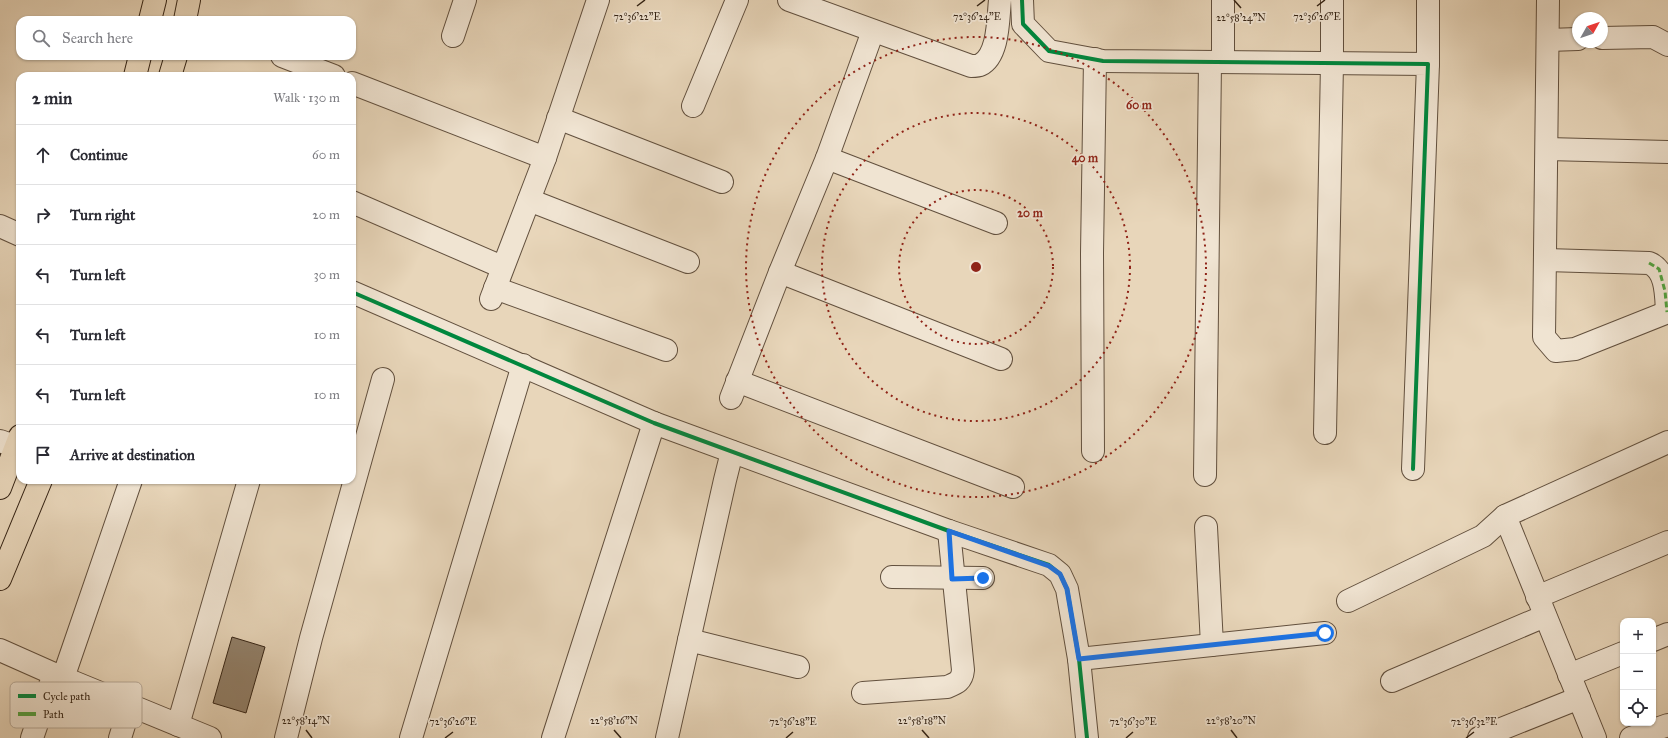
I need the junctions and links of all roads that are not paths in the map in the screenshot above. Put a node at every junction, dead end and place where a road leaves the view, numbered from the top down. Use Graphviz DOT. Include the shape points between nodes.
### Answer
graph roads {
  1 [pos="155,0"];
  2 [pos="189,0"];
  3 [pos="465,0"];
  4 [pos="598,0"];
  5 [pos="738,0"];
  6 [pos="789,0"];
  7 [pos="1000,0"];
  8 [pos="1022,0"];
  9 [pos="1223,0"];
  10 [pos="1332,0"];
  11 [pos="1428,0"];
  12 [pos="1548,0"];
  13 [pos="151,16"];
  14 [pos="186,16"];
  15 [pos="873,31"];
  16 [pos="453,36"];
  17 [pos="1608,38"];
  18 [pos="1572,39"];
  19 [pos="1548,40"];
  20 [pos="1668,45"];
  21 [pos="1095,59"];
  22 [pos="139,60"];
  23 [pos="175,60"];
  24 [pos="292,60"];
  25 [pos="1216,62"];
  26 [pos="1332,63"];
  27 [pos="1428,64"];
  28 [pos="136,72"];
  29 [pos="171,72"];
  30 [pos="324,72"];
  31 [pos="356,85"];
  32 [pos="693,106"];
  33 [pos="558,118"];
  34 [pos="1547,149"];
  35 [pos="1668,152"];
  36 [pos="544,158"];
  37 [pos="827,158"];
  38 [pos="722,182"];
  39 [pos="529,200"];
  40 [pos="356,204"];
  41 [pos="996,223"];
  42 [pos="0,226"];
  43 [pos="16,233"];
  44 [pos="1546,260"];
  45 [pos="688,262"];
  46 [pos="502,267"];
  47 [pos="780,272"];
  48 [pos="356,294"];
  49 [pos="1668,312"];
  50 [pos="666,350"];
  51 [pos="1001,359"];
  52 [pos="523,365"];
  53 [pos="383,379"];
  54 [pos="654,423"];
  55 [pos="1325,433"];
  56 [pos="1668,442"];
  57 [pos="14,443"];
  58 [pos="1093,450"];
  59 [pos="732,452"];
  60 [pos="1413,469"];
  61 [pos="1205,475"];
  62 [pos="356,476"];
  63 [pos="39,484"];
  64 [pos="130,484"];
  65 [pos="248,484"];
  66 [pos="354,484"];
  67 [pos="1013,487"];
  68 [pos="0,488"];
  69 [pos="1505,516"];
  70 [pos="1206,527"];
  71 [pos="949,531"];
  72 [pos="1668,542"];
  73 [pos="892,577"];
  74 [pos="983,578"];
  75 [pos="0,579"];
  76 [pos="952,579"];
  77 [pos="1348,601"];
  78 [pos="1541,606"];
  79 [pos="1325,633"];
  80 [pos="1668,634"];
  81 [pos="1656,639"];
  82 [pos="689,640"];
  83 [pos="1212,645"];
  84 [pos="0,650"];
  85 [pos="1620,653"];
  86 [pos="1079,659"];
  87 [pos="798,667"];
  88 [pos="1569,675"];
  89 [pos="59,676"];
  90 [pos="1392,681"];
  91 [pos="56,682"];
  92 [pos="73,682"];
  93 [pos="863,693"];
  94 [pos="1579,698"];
  95 [pos="142,711"];
  96 [pos="178,725"];
  97 [pos="1668,725"];
  98 [pos="36,728"];
  99 [pos="123,728"];
  100 [pos="32,738"];
  101 [pos="120,738"];
  102 [pos="209,738"];
  103 [pos="286,738"];
  104 [pos="411,738"];
  105 [pos="553,738"];
  106 [pos="667,738"];
  107 [pos="1088,738"];
  108 [pos="1479,738"];
  109 [pos="1595,738"];
  110 [pos="1631,738"];
  1 -- 13 [label="main road"];
  2 -- 14 [label="main road"];
  3 -- 16 [label="street"];
  4 -- 33 [label="street"];
  5 -- 32 [label="street"];
  6 -- 15 [label="street"];
  7 -- 15 [label="street" via="995,46 989,58 980,64 971,66"];
  8 -- 21 [label="street" via="1023,24 1049,51"];
  9 -- 25 [label="street"];
  10 -- 26 [label="street"];
  11 -- 27 [label="street"];
  12 -- 19 [label="street"];
  15 -- 37 [label="street"];
  17 -- 20 [label="street" via="1653,37"];
  18 -- 19 [label="street"];
  19 -- 34 [label="street"];
  21 -- 25 [label="street"];
  21 -- 58 [label="street" via="1092,253"];
  22 -- 28 [label="main road"];
  23 -- 29 [label="main road"];
  24 -- 30 [label="street"];
  25 -- 26 [label="street"];
  25 -- 61 [label="street"];
  26 -- 27 [label="street"];
  26 -- 55 [label="street"];
  27 -- 60 [label="street"];
  31 -- 36 [label="street"];
  33 -- 36 [label="street"];
  33 -- 38 [label="street"];
  34 -- 35 [label="street"];
  34 -- 44 [label="street"];
  36 -- 39 [label="street"];
  37 -- 41 [label="street"];
  37 -- 47 [label="street"];
  39 -- 45 [label="street"];
  39 -- 46 [label="street"];
  40 -- 46 [label="street"];
  42 -- 43 [label="street"];
  44 -- 49 [label="street" via="1655,266 1660,270"];
  44 -- 49 [label="street" via="1544,337 1556,351 1575,350"];
  46 -- 50 [label="street" via="493,294"];
  47 -- 51 [label="street"];
  47 -- 67 [label="street" via="734,389"];
  48 -- 52 [label="street"];
  52 -- 54 [label="street"];
  52 -- 104 [label="street"];
  53 -- 62 [label="street"];
  54 -- 59 [label="street"];
  54 -- 105 [label="street"];
  56 -- 69 [label="street"];
  57 -- 68 [label="main road"];
  59 -- 71 [label="street"];
  59 -- 82 [label="street"];
  63 -- 75 [label="main road"];
  64 -- 89 [label="street"];
  65 -- 96 [label="street"];
  66 -- 103 [label="street"];
  69 -- 77 [label="street" via="1483,536"];
  69 -- 78 [label="street"];
  70 -- 83 [label="street"];
  71 -- 76 [label="street"];
  71 -- 86 [label="street" via="1049,566 1060,574 1067,589"];
  72 -- 78 [label="street"];
  73 -- 76 [label="street"];
  74 -- 76 [label="street"];
  76 -- 93 [label="street" via="962,678 947,687"];
  78 -- 88 [label="street"];
  78 -- 90 [label="street"];
  79 -- 83 [label="street"];
  80 -- 81 [label="street"];
  82 -- 87 [label="street"];
  82 -- 106 [label="street"];
  83 -- 86 [label="street"];
  84 -- 89 [label="street"];
  85 -- 88 [label="street"];
  86 -- 107 [label="street"];
  88 -- 94 [label="street"];
  89 -- 91 [label="street"];
  89 -- 92 [label="street"];
  94 -- 108 [label="street"];
  94 -- 109 [label="street"];
  95 -- 96 [label="street"];
  96 -- 102 [label="street"];
  97 -- 110 [label="street"];
  98 -- 100 [label="street"];
  99 -- 101 [label="street"];
}
